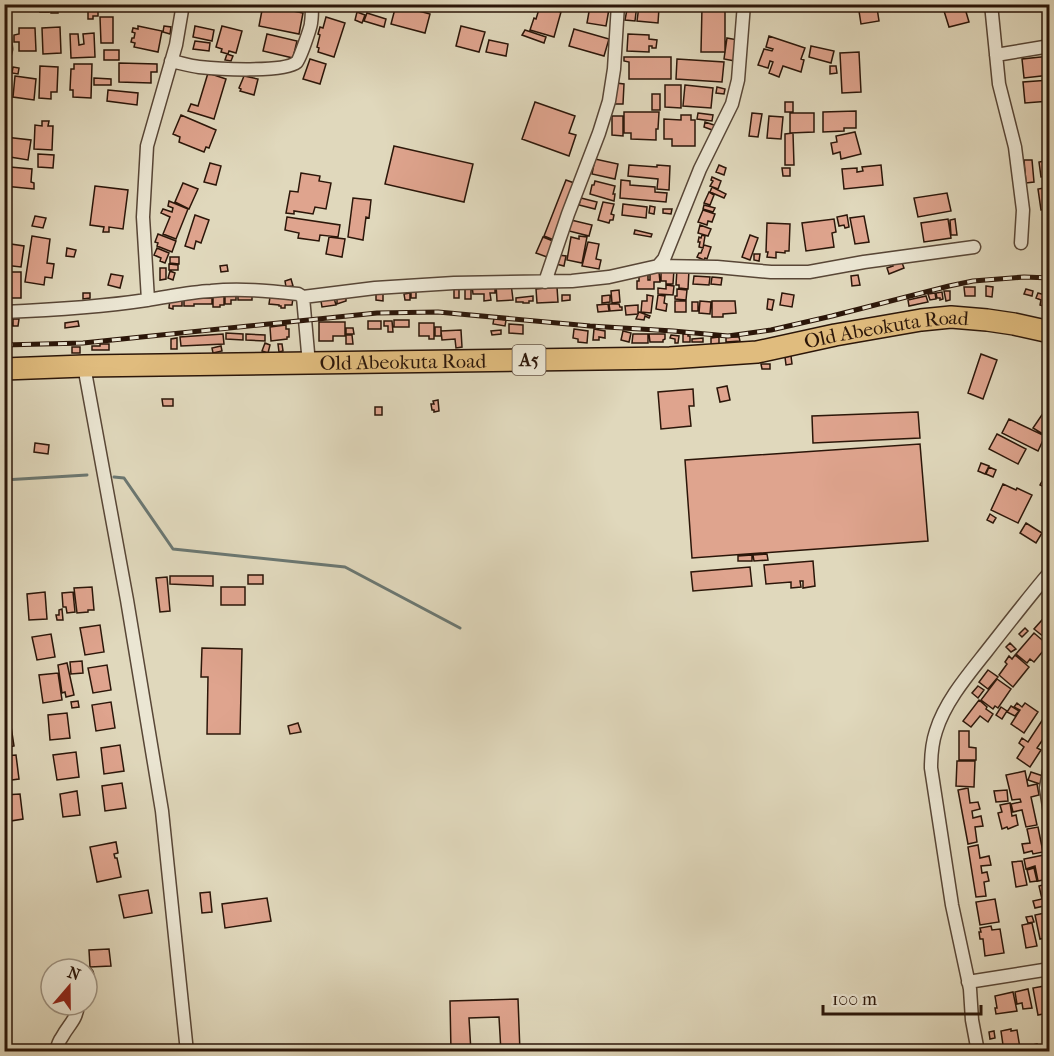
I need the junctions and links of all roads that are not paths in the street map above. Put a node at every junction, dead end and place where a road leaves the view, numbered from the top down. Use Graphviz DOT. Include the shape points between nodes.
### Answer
graph roads {
  1 [pos="183,4"];
  2 [pos="312,4"];
  3 [pos="618,4"];
  4 [pos="744,4"];
  5 [pos="991,4"];
  6 [pos="4,31"];
  7 [pos="1050,46"];
  8 [pos="996,55"];
  9 [pos="4,57"];
  10 [pos="171,61"];
  11 [pos="1021,243"];
  12 [pos="974,247"];
  13 [pos="658,266"];
  14 [pos="545,282"];
  15 [pos="303,297"];
  16 [pos="148,300"];
  17 [pos="4,312"];
  18 [pos="1050,332"];
  19 [pos="309,364"];
  20 [pos="84,366"];
  21 [pos="4,369"];
  22 [pos="1050,572"];
  23 [pos="1050,766"];
  24 [pos="1050,813"];
  25 [pos="1050,969"];
  26 [pos="968,982"];
  27 [pos="76,1017"];
  28 [pos="56,1052"];
  29 [pos="187,1052"];
  30 [pos="978,1052"];
  1 -- 10 [label="street"];
  2 -- 10 [label="street" via="310,29 295,64 254,69 197,67"];
  3 -- 14 [label="street" via="609,101"];
  4 -- 13 [label="street" via="738,80 732,104"];
  5 -- 8 [label="street"];
  6 -- 9 [label="street"];
  7 -- 8 [label="street"];
  8 -- 11 [label="street" via="1015,147 1023,210"];
  10 -- 16 [label="street" via="147,146 143,217"];
  12 -- 13 [label="street" via="809,272"];
  13 -- 14 [label="street" via="609,277"];
  14 -- 15 [label="street" via="386,287"];
  15 -- 16 [label="street" via="256,290 212,290"];
  15 -- 19 [label="street"];
  16 -- 17 [label="street"];
  18 -- 19 [label="highway, Old Abeokuta Road / A5" via="996,321 951,318 835,335 757,352 692,357"];
  19 -- 20 [label="highway, Old Abeokuta Road / A5"];
  20 -- 21 [label="highway, Old Abeokuta Road / A5"];
  20 -- 29 [label="street" via="162,811"];
  22 -- 26 [label="street" via="956,693 936,729 931,747 946,871"];
  23 -- 24 [label="street" via="1046,788"];
  25 -- 26 [label="street"];
  26 -- 30 [label="street"];
  27 -- 28 [label="street"];
}
